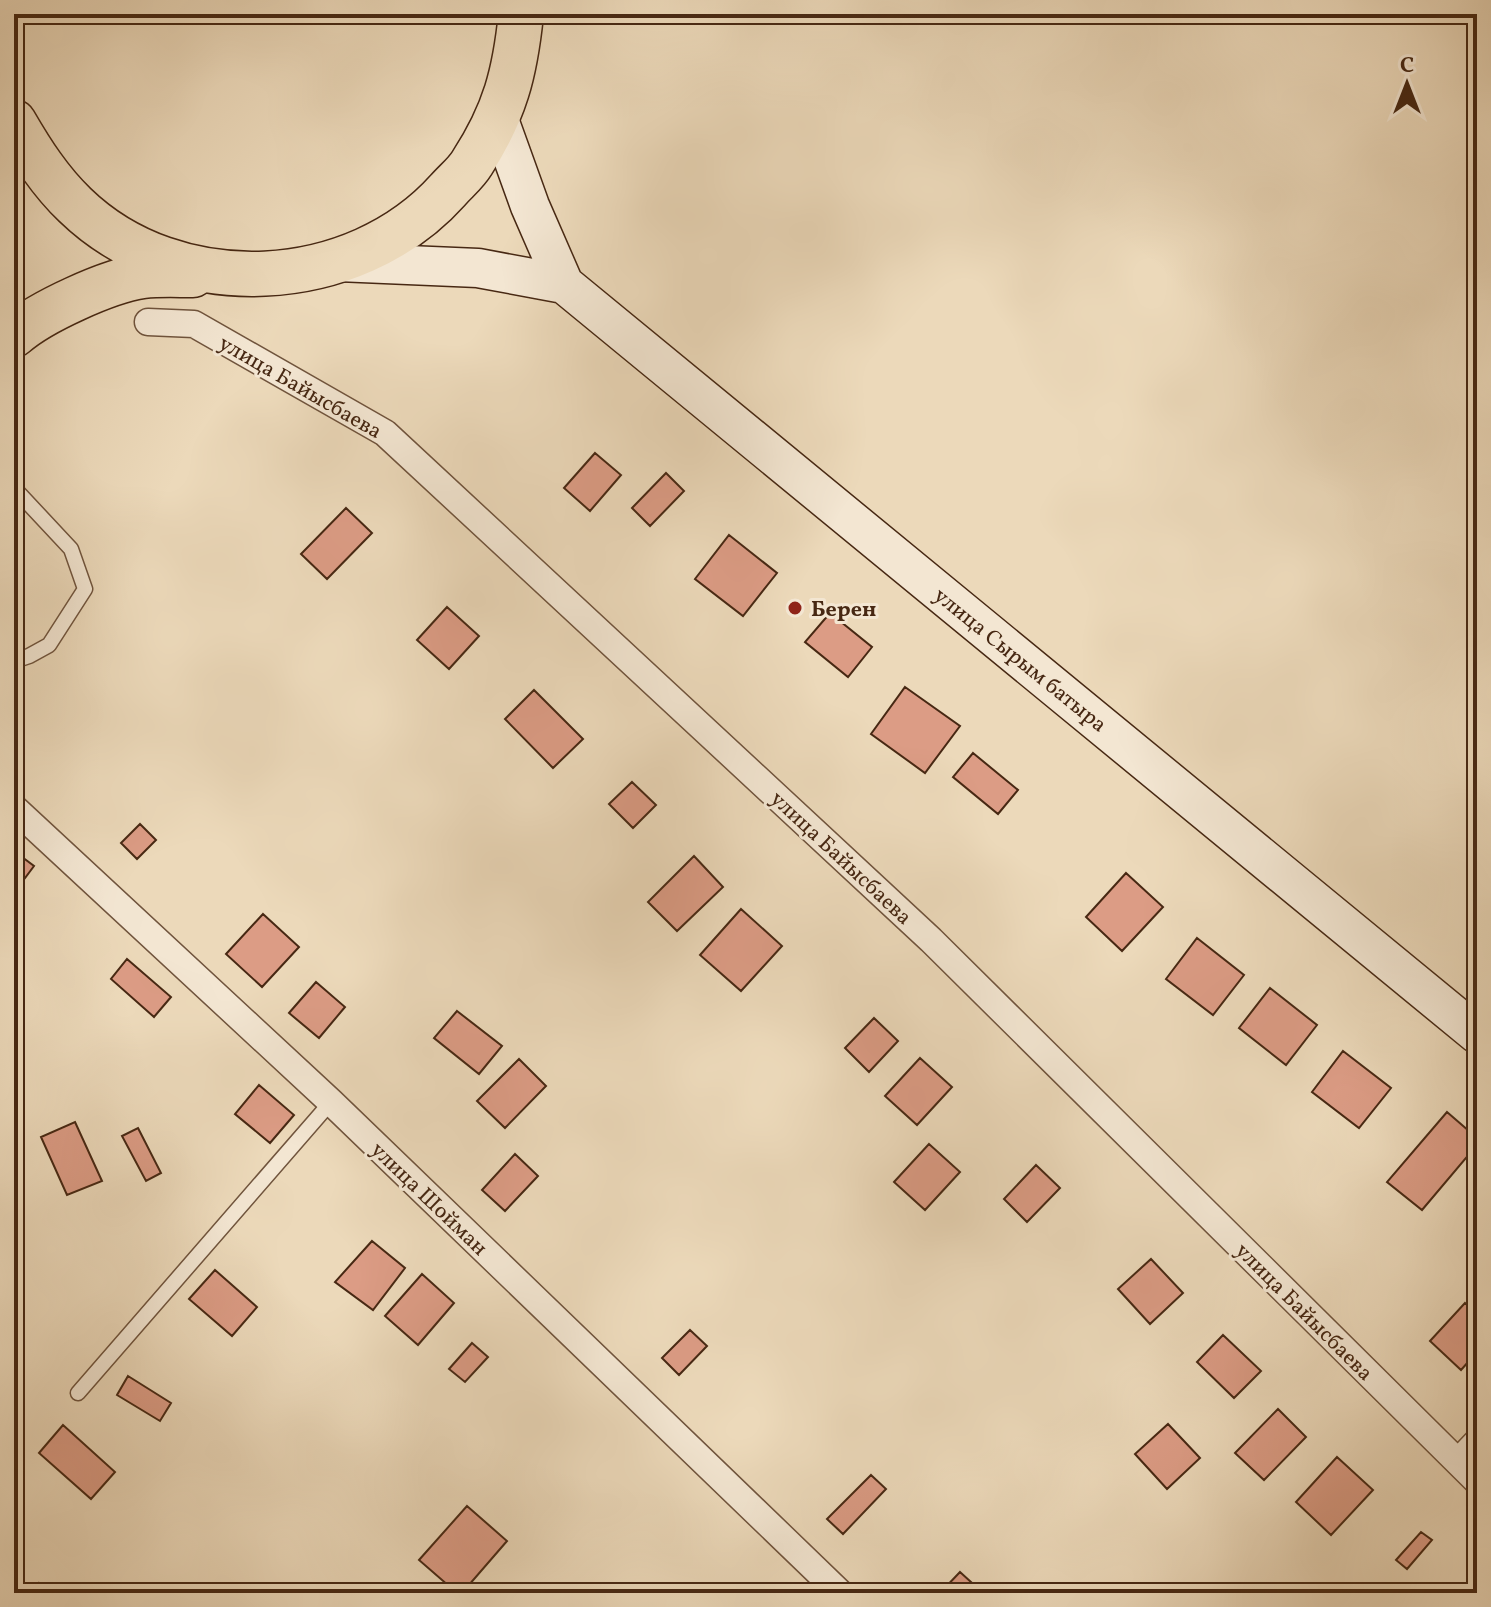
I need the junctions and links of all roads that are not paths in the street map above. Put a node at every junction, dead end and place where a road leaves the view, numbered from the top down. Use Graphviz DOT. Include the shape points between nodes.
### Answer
graph roads {
  1 [pos="521,14"];
  2 [pos="498,117"];
  3 [pos="14,122"];
  4 [pos="338,262"];
  5 [pos="227,274"];
  6 [pos="564,284"];
  7 [pos="148,322"];
  8 [pos="14,335"];
  9 [pos="14,488"];
  10 [pos="14,661"];
  11 [pos="14,808"];
  12 [pos="1477,1034"];
  13 [pos="331,1102"];
  14 [pos="78,1393"];
  15 [pos="1477,1442"];
  16 [pos="1458,1462"];
  17 [pos="1477,1481"];
  18 [pos="840,1593"];
  1 -- 2 [label="highway" via="515,64"];
  2 -- 4 [label="highway" via="471,165 434,207 389,240"];
  2 -- 6 [label="street, улица Сырым батыра"];
  3 -- 5 [label="highway" via="40,166 67,197 122,240 173,262"];
  4 -- 5 [label="highway" via="283,274"];
  4 -- 6 [label="street, улица Сырым батыра" via="478,268"];
  5 -- 8 [label="highway" via="141,277 82,296 29,321"];
  6 -- 12 [label="street, улица Сырым батыра"];
  7 -- 16 [label="street, улица Байысбаева" via="194,324 385,433 931,940"];
  9 -- 10 [label="lane" via="71,549 85,589 49,645"];
  11 -- 13 [label="street, улица Шойман"];
  13 -- 14 [label="lane"];
  13 -- 18 [label="street, улица Шойман"];
  15 -- 16 [label="street"];
  16 -- 17 [label="street, улица Байысбаева"];
}
